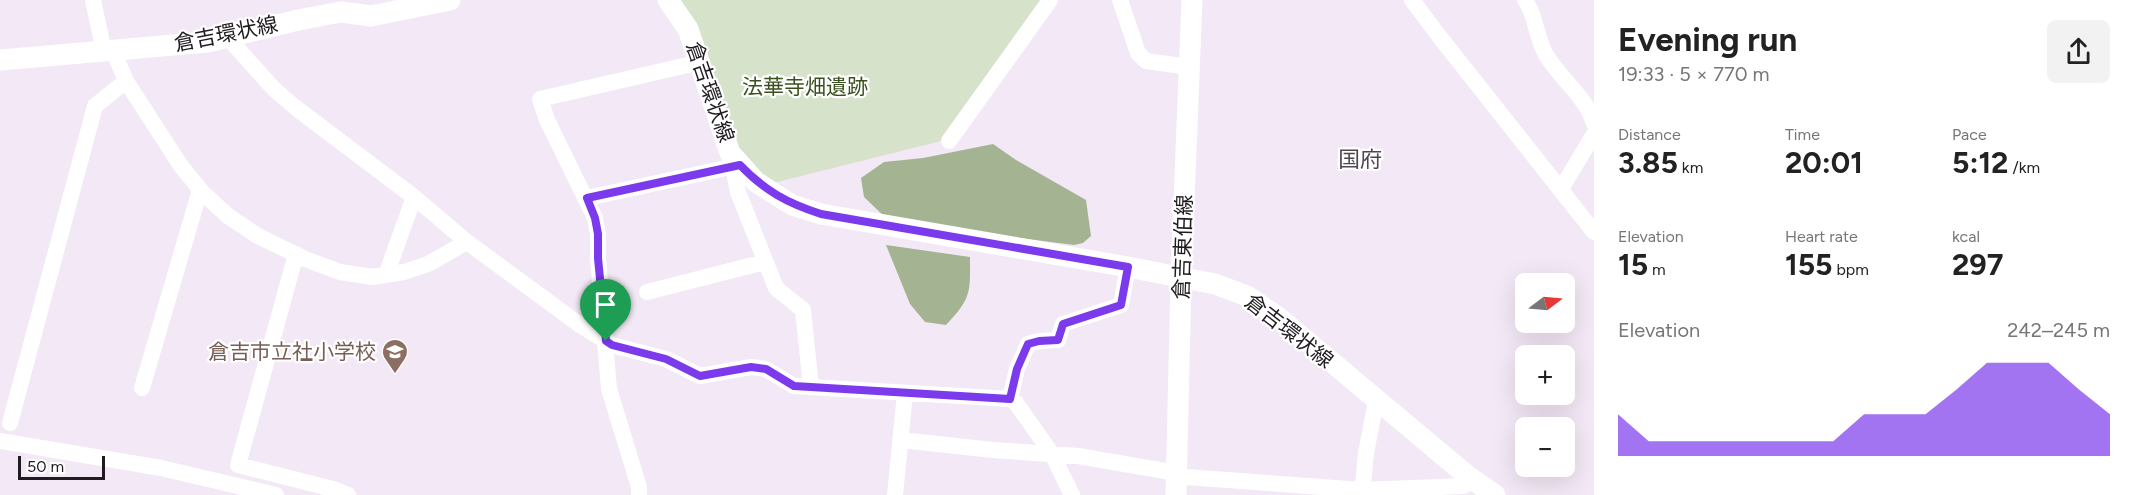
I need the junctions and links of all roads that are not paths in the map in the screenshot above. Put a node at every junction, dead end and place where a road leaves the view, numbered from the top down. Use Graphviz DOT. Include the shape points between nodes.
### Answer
graph roads {
  1 [pos="93,0"];
  2 [pos="450,0"];
  3 [pos="668,0"];
  4 [pos="1050,0"];
  5 [pos="1120,0"];
  6 [pos="1192,0"];
  7 [pos="1412,0"];
  8 [pos="1525,0"];
  9 [pos="227,37"];
  10 [pos="108,51"];
  11 [pos="0,60"];
  12 [pos="692,64"];
  13 [pos="1190,67"];
  14 [pos="126,81"];
  15 [pos="1594,124"];
  16 [pos="1594,134"];
  17 [pos="949,141"];
  18 [pos="740,165"];
  19 [pos="1561,189"];
  20 [pos="200,190"];
  21 [pos="414,197"];
  22 [pos="587,198"];
  23 [pos="1594,232"];
  24 [pos="467,242"];
  25 [pos="296,254"];
  26 [pos="765,262"];
  27 [pos="1128,267"];
  28 [pos="386,275"];
  29 [pos="1181,277"];
  30 [pos="647,292"];
  31 [pos="606,341"];
  32 [pos="811,387"];
  33 [pos="142,388"];
  34 [pos="905,393"];
  35 [pos="1010,399"];
  36 [pos="1376,401"];
  37 [pos="10,423"];
  38 [pos="901,440"];
  39 [pos="0,441"];
  40 [pos="1052,454"];
  41 [pos="1177,473"];
  42 [pos="1465,486"];
  43 [pos="1362,493"];
  44 [pos="276,495"];
  45 [pos="348,495"];
  46 [pos="639,495"];
  47 [pos="895,495"];
  48 [pos="1072,495"];
  49 [pos="1176,495"];
  50 [pos="1495,495"];
  1 -- 10 [label="street"];
  2 -- 9 [label="main road, 倉吉環状線" via="370,16 340,12"];
  3 -- 18 [label="main road, 倉吉環状線" via="688,29 730,153"];
  4 -- 17 [label="street"];
  5 -- 13 [label="street" via="1138,53 1146,61"];
  6 -- 13 [label="main road, 倉吉東伯線"];
  7 -- 19 [label="street"];
  8 -- 15 [label="street" via="1546,56"];
  9 -- 10 [label="main road, 倉吉環状線"];
  9 -- 21 [label="street" via="289,102"];
  10 -- 11 [label="main road, 倉吉環状線"];
  10 -- 14 [label="street"];
  12 -- 22 [label="street" via="540,99"];
  13 -- 29 [label="main road, 倉吉東伯線"];
  14 -- 20 [label="street"];
  14 -- 37 [label="street" via="95,106"];
  16 -- 19 [label="street"];
  18 -- 22 [label="street"];
  18 -- 26 [label="street" via="735,177 738,192"];
  18 -- 27 [label="main road, 倉吉環状線" via="756,182 792,205 821,214"];
  19 -- 23 [label="street"];
  20 -- 25 [label="street" via="228,216"];
  20 -- 33 [label="street"];
  21 -- 24 [label="street"];
  21 -- 28 [label="street"];
  22 -- 31 [label="street" via="598,234"];
  24 -- 28 [label="street" via="428,264"];
  24 -- 31 [label="street"];
  25 -- 28 [label="street" via="340,272"];
  25 -- 45 [label="street" via="238,465"];
  26 -- 30 [label="street"];
  26 -- 32 [label="street" via="776,288 803,310"];
  27 -- 29 [label="main road, 倉吉環状線"];
  27 -- 35 [label="street" via="1121,305 1063,324 1058,340 1028,344"];
  29 -- 36 [label="main road, 倉吉環状線" via="1247,296 1278,317"];
  29 -- 41 [label="main road, 倉吉東伯線"];
  31 -- 32 [label="street" via="666,359 700,376 751,367 766,369 794,386"];
  31 -- 46 [label="street" via="609,389"];
  32 -- 34 [label="street"];
  34 -- 35 [label="street"];
  34 -- 38 [label="street"];
  35 -- 40 [label="street"];
  36 -- 42 [label="main road, 倉吉環状線"];
  36 -- 43 [label="street"];
  38 -- 40 [label="street"];
  38 -- 47 [label="street"];
  39 -- 44 [label="street" via="161,468"];
  40 -- 41 [label="street"];
  40 -- 48 [label="street"];
  41 -- 43 [label="street" via="1186,477"];
  41 -- 49 [label="main road, 倉吉東伯線"];
  42 -- 43 [label="street"];
  42 -- 50 [label="main road, 倉吉環状線"];
}
